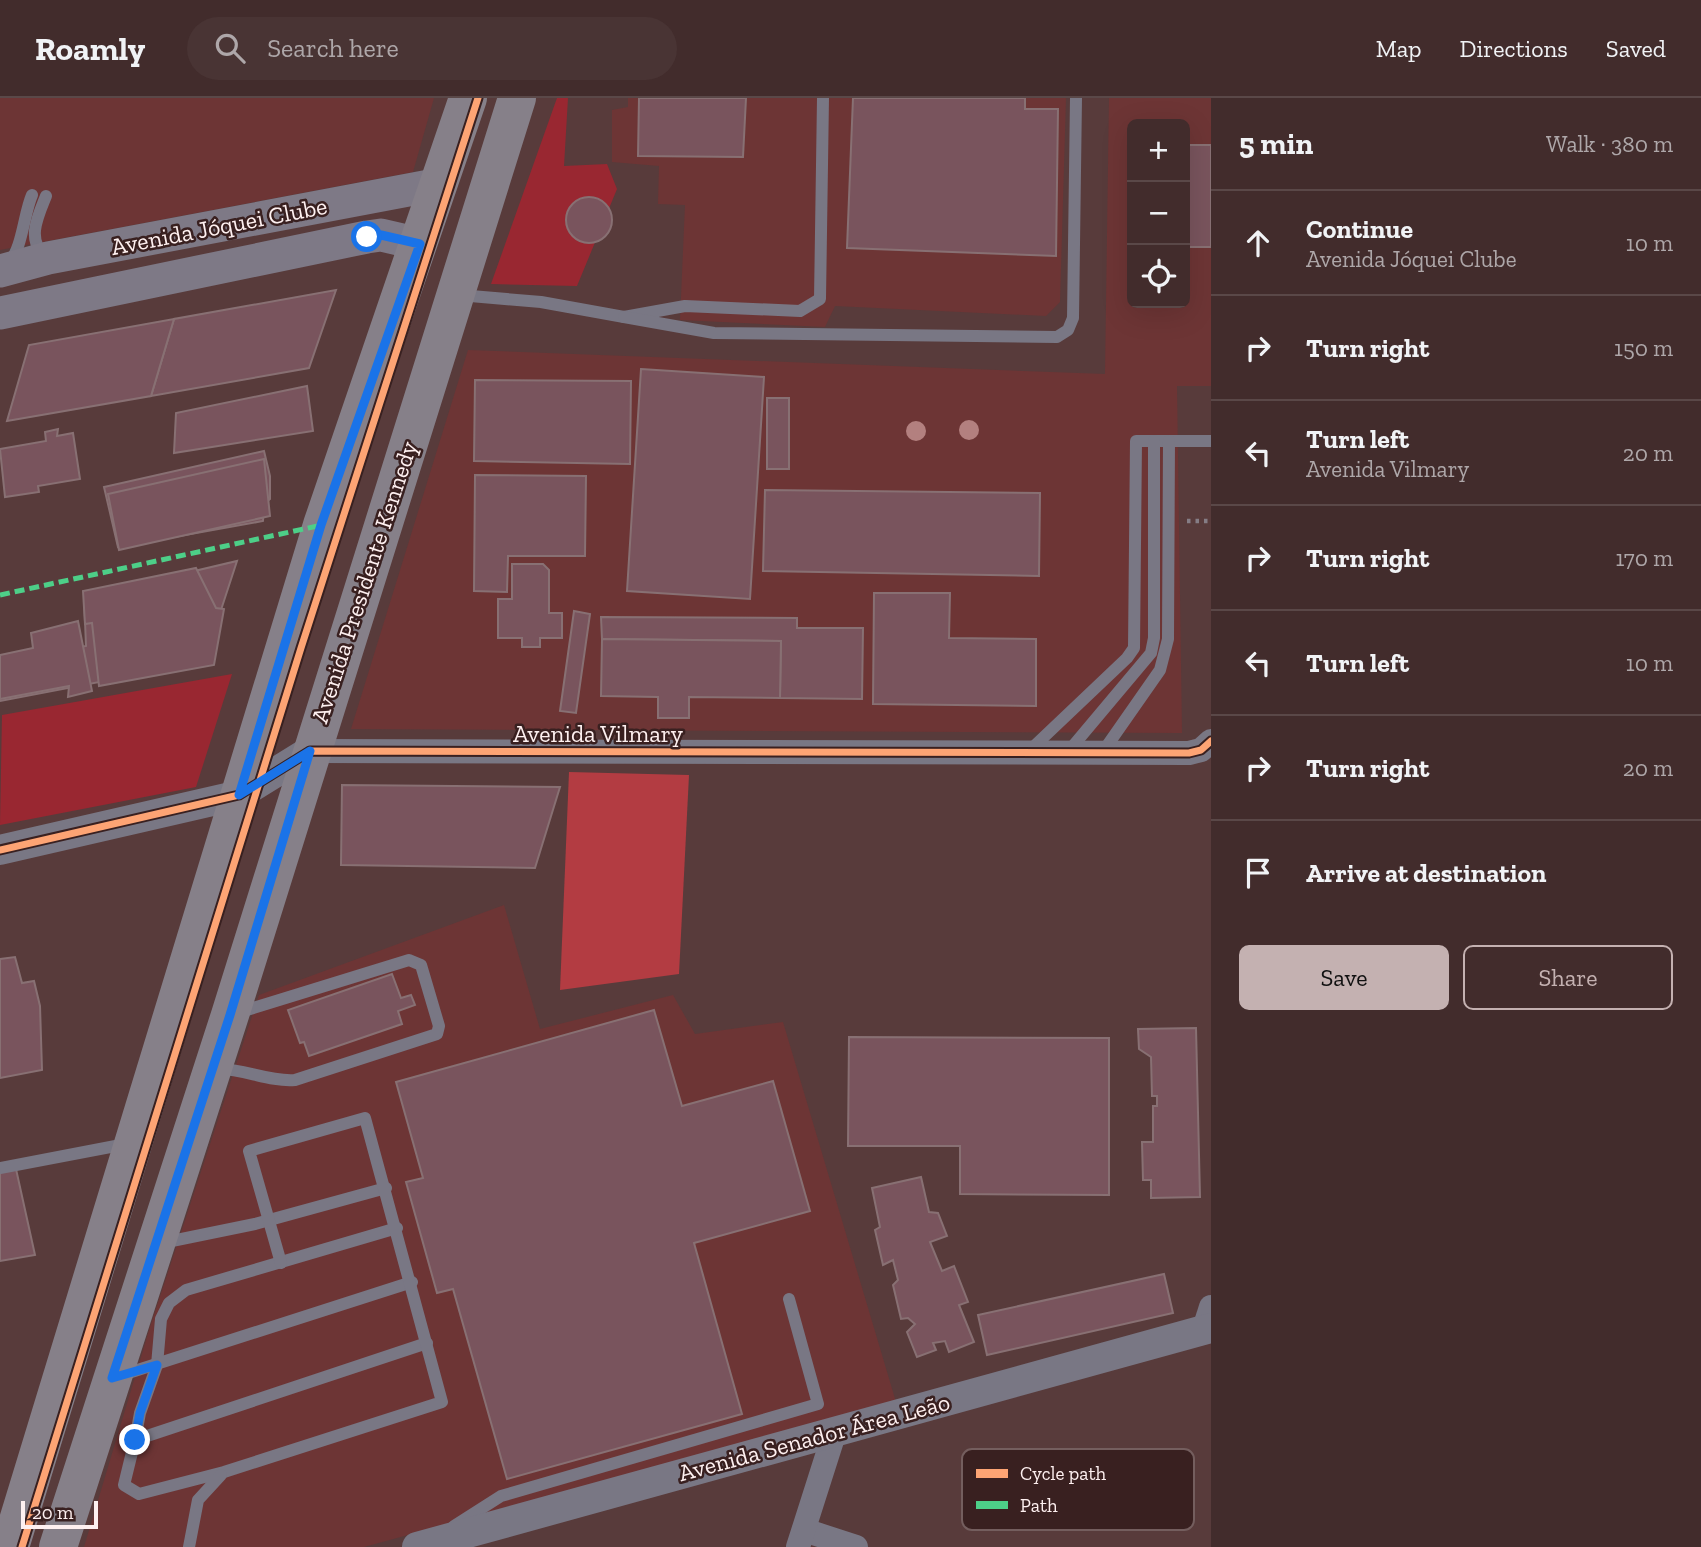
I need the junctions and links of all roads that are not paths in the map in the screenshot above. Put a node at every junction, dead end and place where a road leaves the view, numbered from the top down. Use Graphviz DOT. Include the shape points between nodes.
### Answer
graph roads {
  1 [pos="468,98"];
  2 [pos="517,98"];
  3 [pos="823,98"];
  4 [pos="1076,98"];
  5 [pos="440,184"];
  6 [pos="32,195"];
  7 [pos="46,196"];
  8 [pos="420,244"];
  9 [pos="48,258"];
  10 [pos="0,270"];
  11 [pos="455,295"];
  12 [pos="0,313"];
  13 [pos="625,317"];
  14 [pos="1154,441"];
  15 [pos="1169,441"];
  16 [pos="1211,441"];
  17 [pos="1211,741"];
  18 [pos="310,751"];
  19 [pos="1027,752"];
  20 [pos="1066,753"];
  21 [pos="1102,753"];
  22 [pos="239,795"];
  23 [pos="0,850"];
  24 [pos="230,1015"];
  25 [pos="211,1070"];
  26 [pos="133,1143"];
  27 [pos="0,1168"];
  28 [pos="386,1188"];
  29 [pos="270,1220"];
  30 [pos="397,1228"];
  31 [pos="154,1244"];
  32 [pos="281,1263"];
  33 [pos="412,1282"];
  34 [pos="789,1299"];
  35 [pos="1209,1321"];
  36 [pos="428,1343"];
  37 [pos="157,1365"];
  38 [pos="112,1378"];
  39 [pos="835,1431"];
  40 [pos="135,1440"];
  41 [pos="224,1472"];
  42 [pos="801,1538"];
  43 [pos="422,1546"];
  44 [pos="10,1547"];
  45 [pos="58,1547"];
  46 [pos="189,1547"];
  47 [pos="856,1547"];
  1 -- 5 [label="main road"];
  2 -- 11 [label="main road, Avenida Presidente Kennedy"];
  3 -- 13 [label="lane" via="820,299 800,311 685,306"];
  4 -- 13 [label="lane" via="1073,318 1068,330 1057,337 714,333"];
  5 -- 8 [label="main road"];
  5 -- 9 [label="main road, Avenida Jóquei Clube"];
  6 -- 10 [label="lane" via="17,250"];
  7 -- 9 [label="lane" via="34,236 36,248"];
  8 -- 12 [label="main road, Avenida Jóquei Clube" via="381,235 367,237"];
  8 -- 22 [label="main road" via="321,525"];
  9 -- 10 [label="main road, Avenida Jóquei Clube"];
  11 -- 13 [label="lane" via="541,302"];
  11 -- 18 [label="main road, Avenida Presidente Kennedy"];
  14 -- 15 [label="lane"];
  14 -- 19 [label="lane" via="1136,441 1134,648"];
  14 -- 20 [label="lane" via="1151,653"];
  15 -- 16 [label="lane"];
  15 -- 21 [label="lane" via="1165,660"];
  17 -- 21 [label="street, Avenida Vilmary" via="1189,753"];
  18 -- 19 [label="street, Avenida Vilmary"];
  18 -- 22 [label="street"];
  18 -- 24 [label="main road, Avenida Presidente Kennedy"];
  19 -- 20 [label="street, Avenida Vilmary"];
  20 -- 21 [label="street, Avenida Vilmary"];
  22 -- 23 [label="street"];
  22 -- 26 [label="main road"];
  24 -- 25 [label="main road, Avenida Presidente Kennedy"];
  24 -- 25 [label="lane" via="409,960 421,965 439,1026 437,1034 295,1080"];
  25 -- 31 [label="main road, Avenida Presidente Kennedy"];
  26 -- 27 [label="lane"];
  26 -- 44 [label="main road"];
  28 -- 29 [label="lane"];
  28 -- 29 [label="lane" via="365,1118 249,1150"];
  28 -- 30 [label="lane"];
  29 -- 31 [label="lane"];
  29 -- 32 [label="lane"];
  30 -- 32 [label="lane"];
  30 -- 33 [label="lane"];
  31 -- 38 [label="main road, Avenida Presidente Kennedy"];
  32 -- 37 [label="lane" via="186,1290 169,1303 161,1319"];
  33 -- 36 [label="lane"];
  33 -- 37 [label="lane"];
  34 -- 43 [label="lane" via="818,1404 501,1496"];
  35 -- 39 [label="street, Avenida Senador Área Leão"];
  36 -- 40 [label="lane"];
  36 -- 41 [label="lane" via="442,1402"];
  37 -- 38 [label="lane"];
  37 -- 40 [label="lane"];
  38 -- 45 [label="main road, Avenida Presidente Kennedy"];
  39 -- 42 [label="street"];
  39 -- 43 [label="street, Avenida Senador Área Leão"];
  40 -- 41 [label="lane" via="124,1485 139,1494"];
  41 -- 46 [label="lane" via="198,1500"];
  42 -- 47 [label="street"];
}
